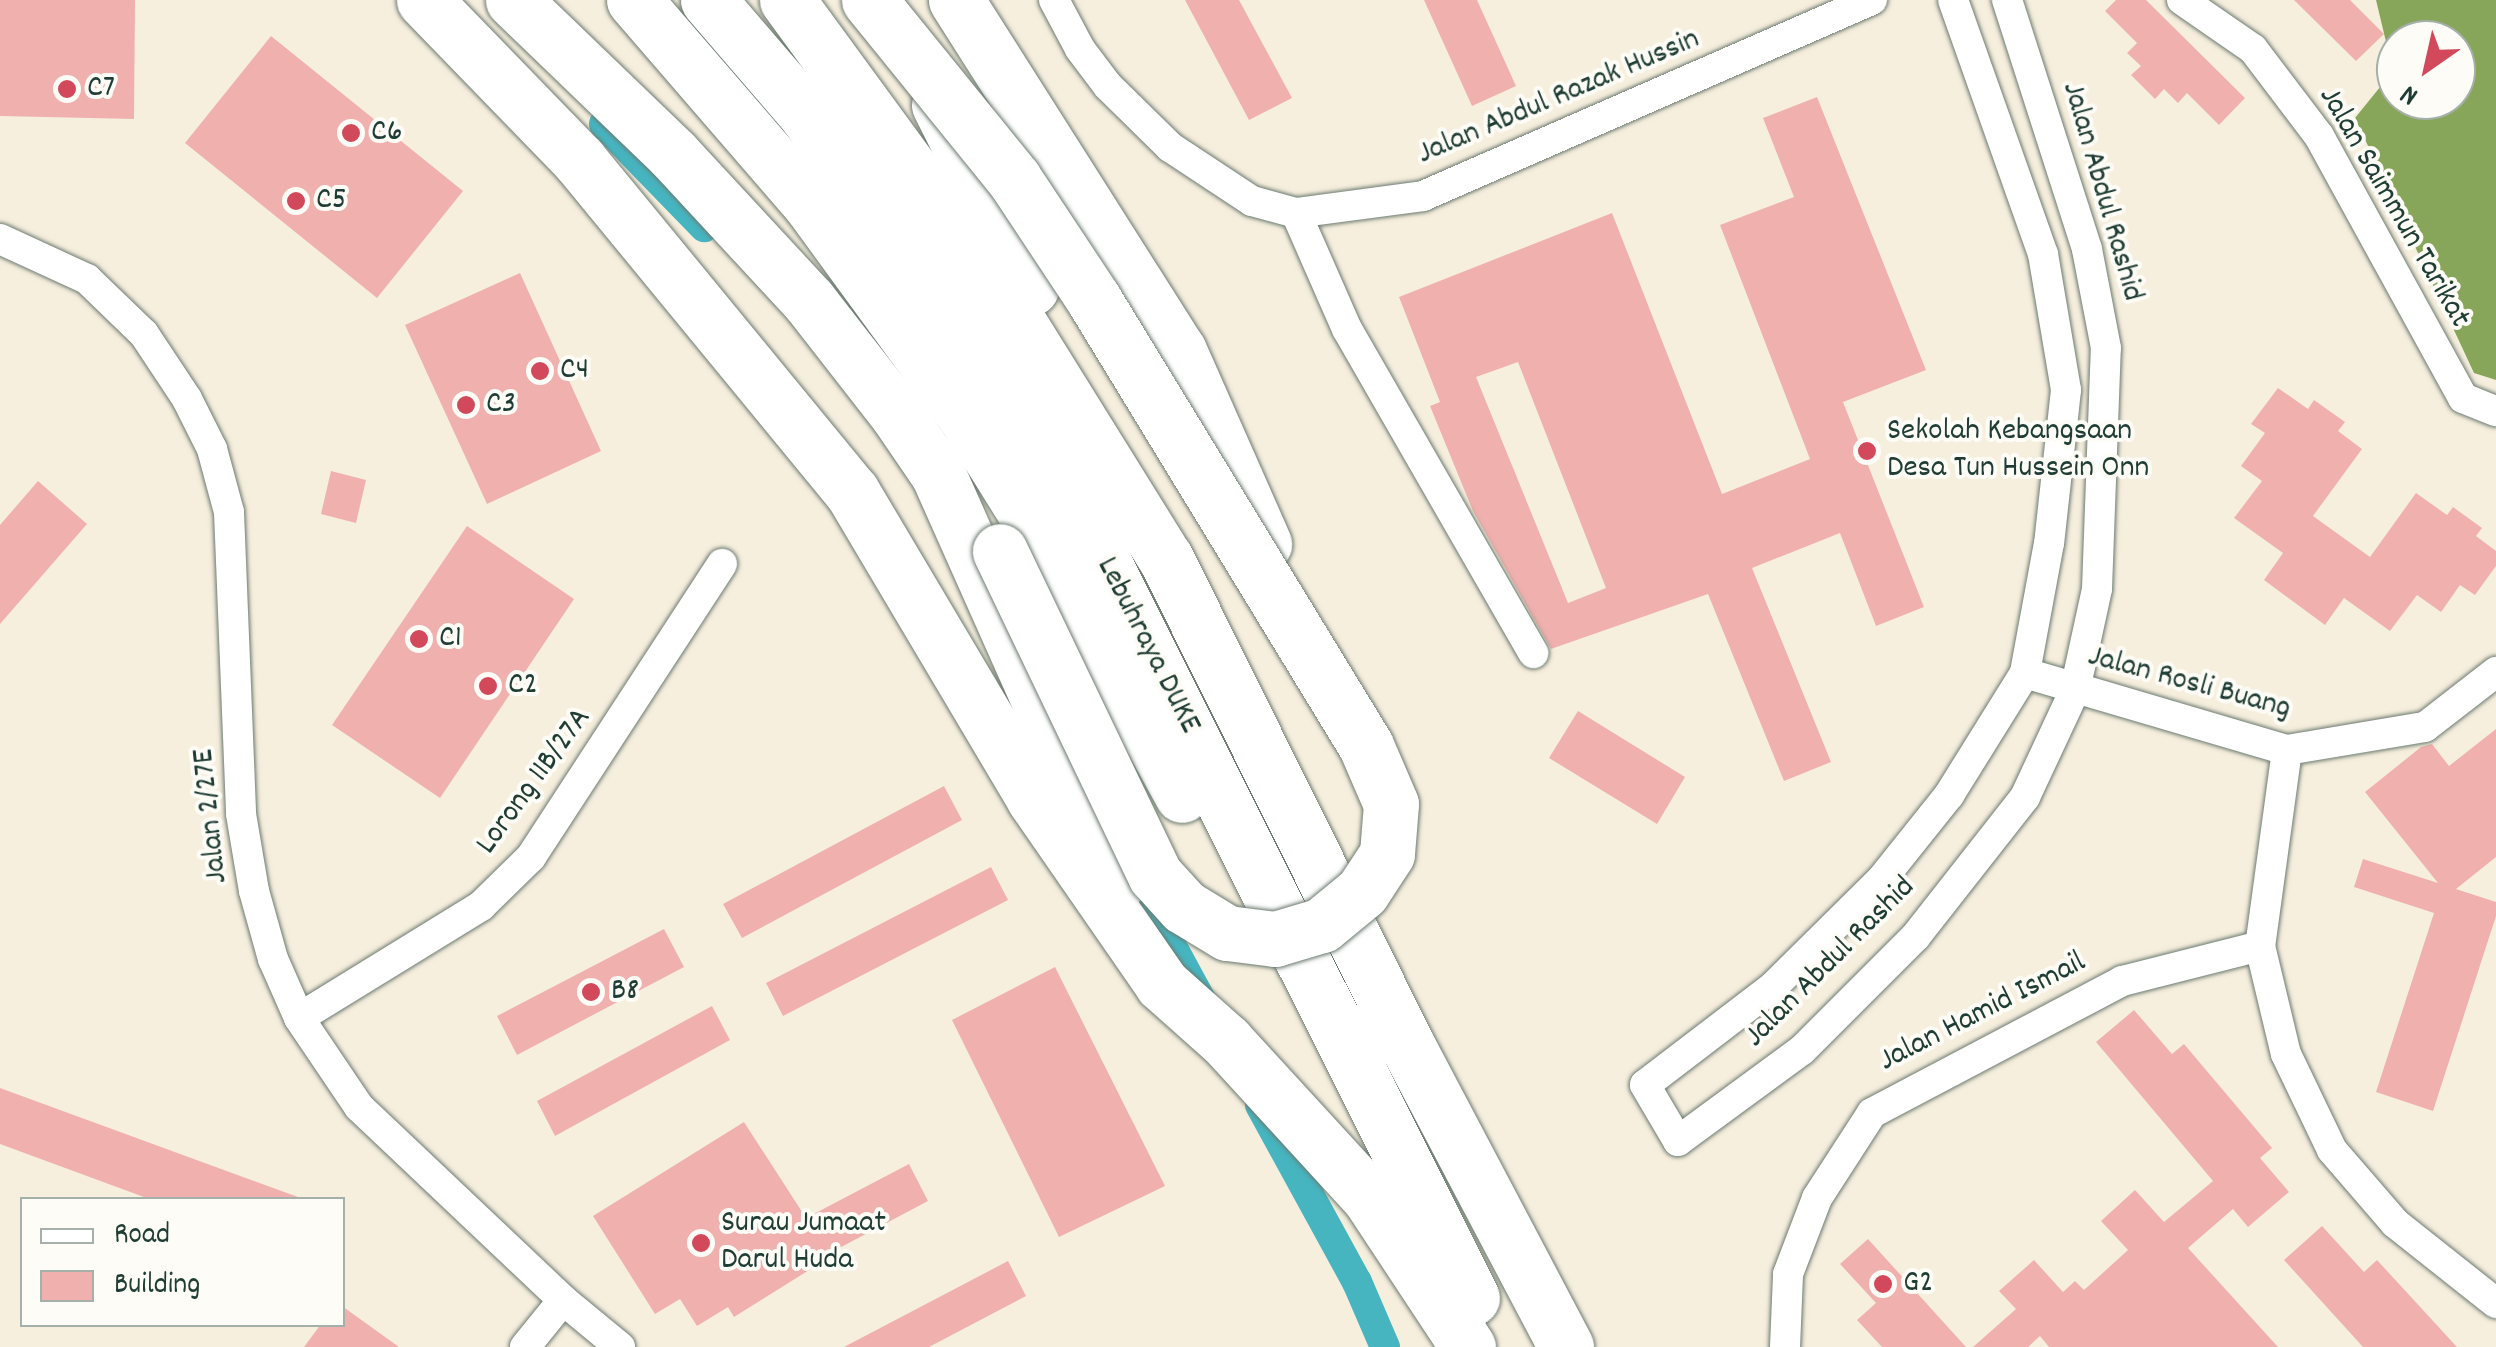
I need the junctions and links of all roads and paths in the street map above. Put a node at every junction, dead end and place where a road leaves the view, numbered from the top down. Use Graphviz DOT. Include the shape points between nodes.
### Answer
graph roads {
  1 [pos="424,0"];
  2 [pos="513,0"];
  3 [pos="530,0"];
  4 [pos="567,0"];
  5 [pos="634,0"];
  6 [pos="708,0"];
  7 [pos="787,0"];
  8 [pos="859,0"];
  9 [pos="870,0"];
  10 [pos="956,0"];
  11 [pos="1054,0"];
  12 [pos="1872,0"];
  13 [pos="1954,0"];
  14 [pos="2007,0"];
  15 [pos="2182,0"];
  16 [pos="714,167"];
  17 [pos="1296,214"];
  18 [pos="0,239"];
  19 [pos="2496,411"];
  20 [pos="1166,558"];
  21 [pos="722,564"];
  22 [pos="1533,653"];
  23 [pos="1316,664"];
  24 [pos="2496,672"];
  25 [pos="2025,673"];
  26 [pos="2075,690"];
  27 [pos="2287,750"];
  28 [pos="2260,946"];
  29 [pos="299,1018"];
  30 [pos="1226,1041"];
  31 [pos="1363,1074"];
  32 [pos="564,1300"];
  33 [pos="2496,1303"];
  34 [pos="525,1347"];
  35 [pos="620,1347"];
  36 [pos="1468,1347"];
  37 [pos="1498,1347"];
  38 [pos="1566,1347"];
  39 [pos="1785,1347"];
  1 -- 30 [label="highway" via="579,160 852,492 1103,902 1162,984"];
  2 -- 30 [label="highway" via="672,153 808,302 897,414 938,474 1136,904"];
  3 -- 16 [label="highway"];
  4 -- 16 [label="highway" via="640,74"];
  5 -- 31 [label="highway" via="811,206 964,416 1034,527 1242,905"];
  6 -- 31 [label="highway, Lebuhraya DUKE" via="829,145 1074,502"];
  7 -- 20 [label="highway, Lebuhraya DUKE" via="994,283"];
  8 -- 20 [label="highway" via="929,84"];
  9 -- 23 [label="highway, bridge" via="1024,194"];
  10 -- 23 [label="highway, bridge" via="1179,352"];
  11 -- 17 [label="street, Jalan Abdul Razak Hussin" via="1108,86 1170,147 1229,188"];
  12 -- 17 [label="street, Jalan Abdul Razak Hussin" via="1422,196"];
  13 -- 25 [label="street, Jalan Abdul Rashid" via="2043,254 2066,390 2050,543"];
  14 -- 26 [label="street, Jalan Abdul Rashid" via="2087,248 2106,348 2096,590"];
  15 -- 19 [label="street, Jalan Saimmun Tarikat" via="2253,49 2318,136 2463,398"];
  16 -- 23 [label="highway, bridge" via="824,287 928,423 977,504 1155,875 1184,908 1226,933 1275,940 1322,925 1362,892 1388,854 1391,804 1366,746"];
  17 -- 22 [label="street" via="1347,329"];
  18 -- 29 [label="street, Jalan 2/27E" via="86,279 144,334 212,450 228,512 241,814 273,959"];
  20 -- 38 [label="highway, Lebuhraya DUKE" via="1408,1047"];
  21 -- 29 [label="street, Lorong 11B/27A" via="531,857 481,906"];
  24 -- 27 [label="street, Jalan Rosli Buang" via="2425,726"];
  25 -- 26 [label="street, Jalan Rosli Buang"];
  25 -- 26 [label="street, Jalan Abdul Rashid" via="1949,795 1882,879 1772,987 1644,1085 1678,1141 1802,1050 1916,936 2025,797"];
  26 -- 27 [label="street, Jalan Rosli Buang"];
  27 -- 28 [label="street"];
  28 -- 33 [label="street" via="2286,1054 2332,1150 2395,1223"];
  28 -- 39 [label="street, Jalan Hamid Ismail" via="2122,981 1872,1113 1817,1198 1788,1274"];
  29 -- 32 [label="street, Jalan 2/27E" via="359,1107"];
  30 -- 36 [label="highway" via="1369,1197"];
  31 -- 37 [label="highway, Lebuhraya DUKE"];
  32 -- 34 [label="street"];
  32 -- 35 [label="street, Jalan 2/27E"];
}
